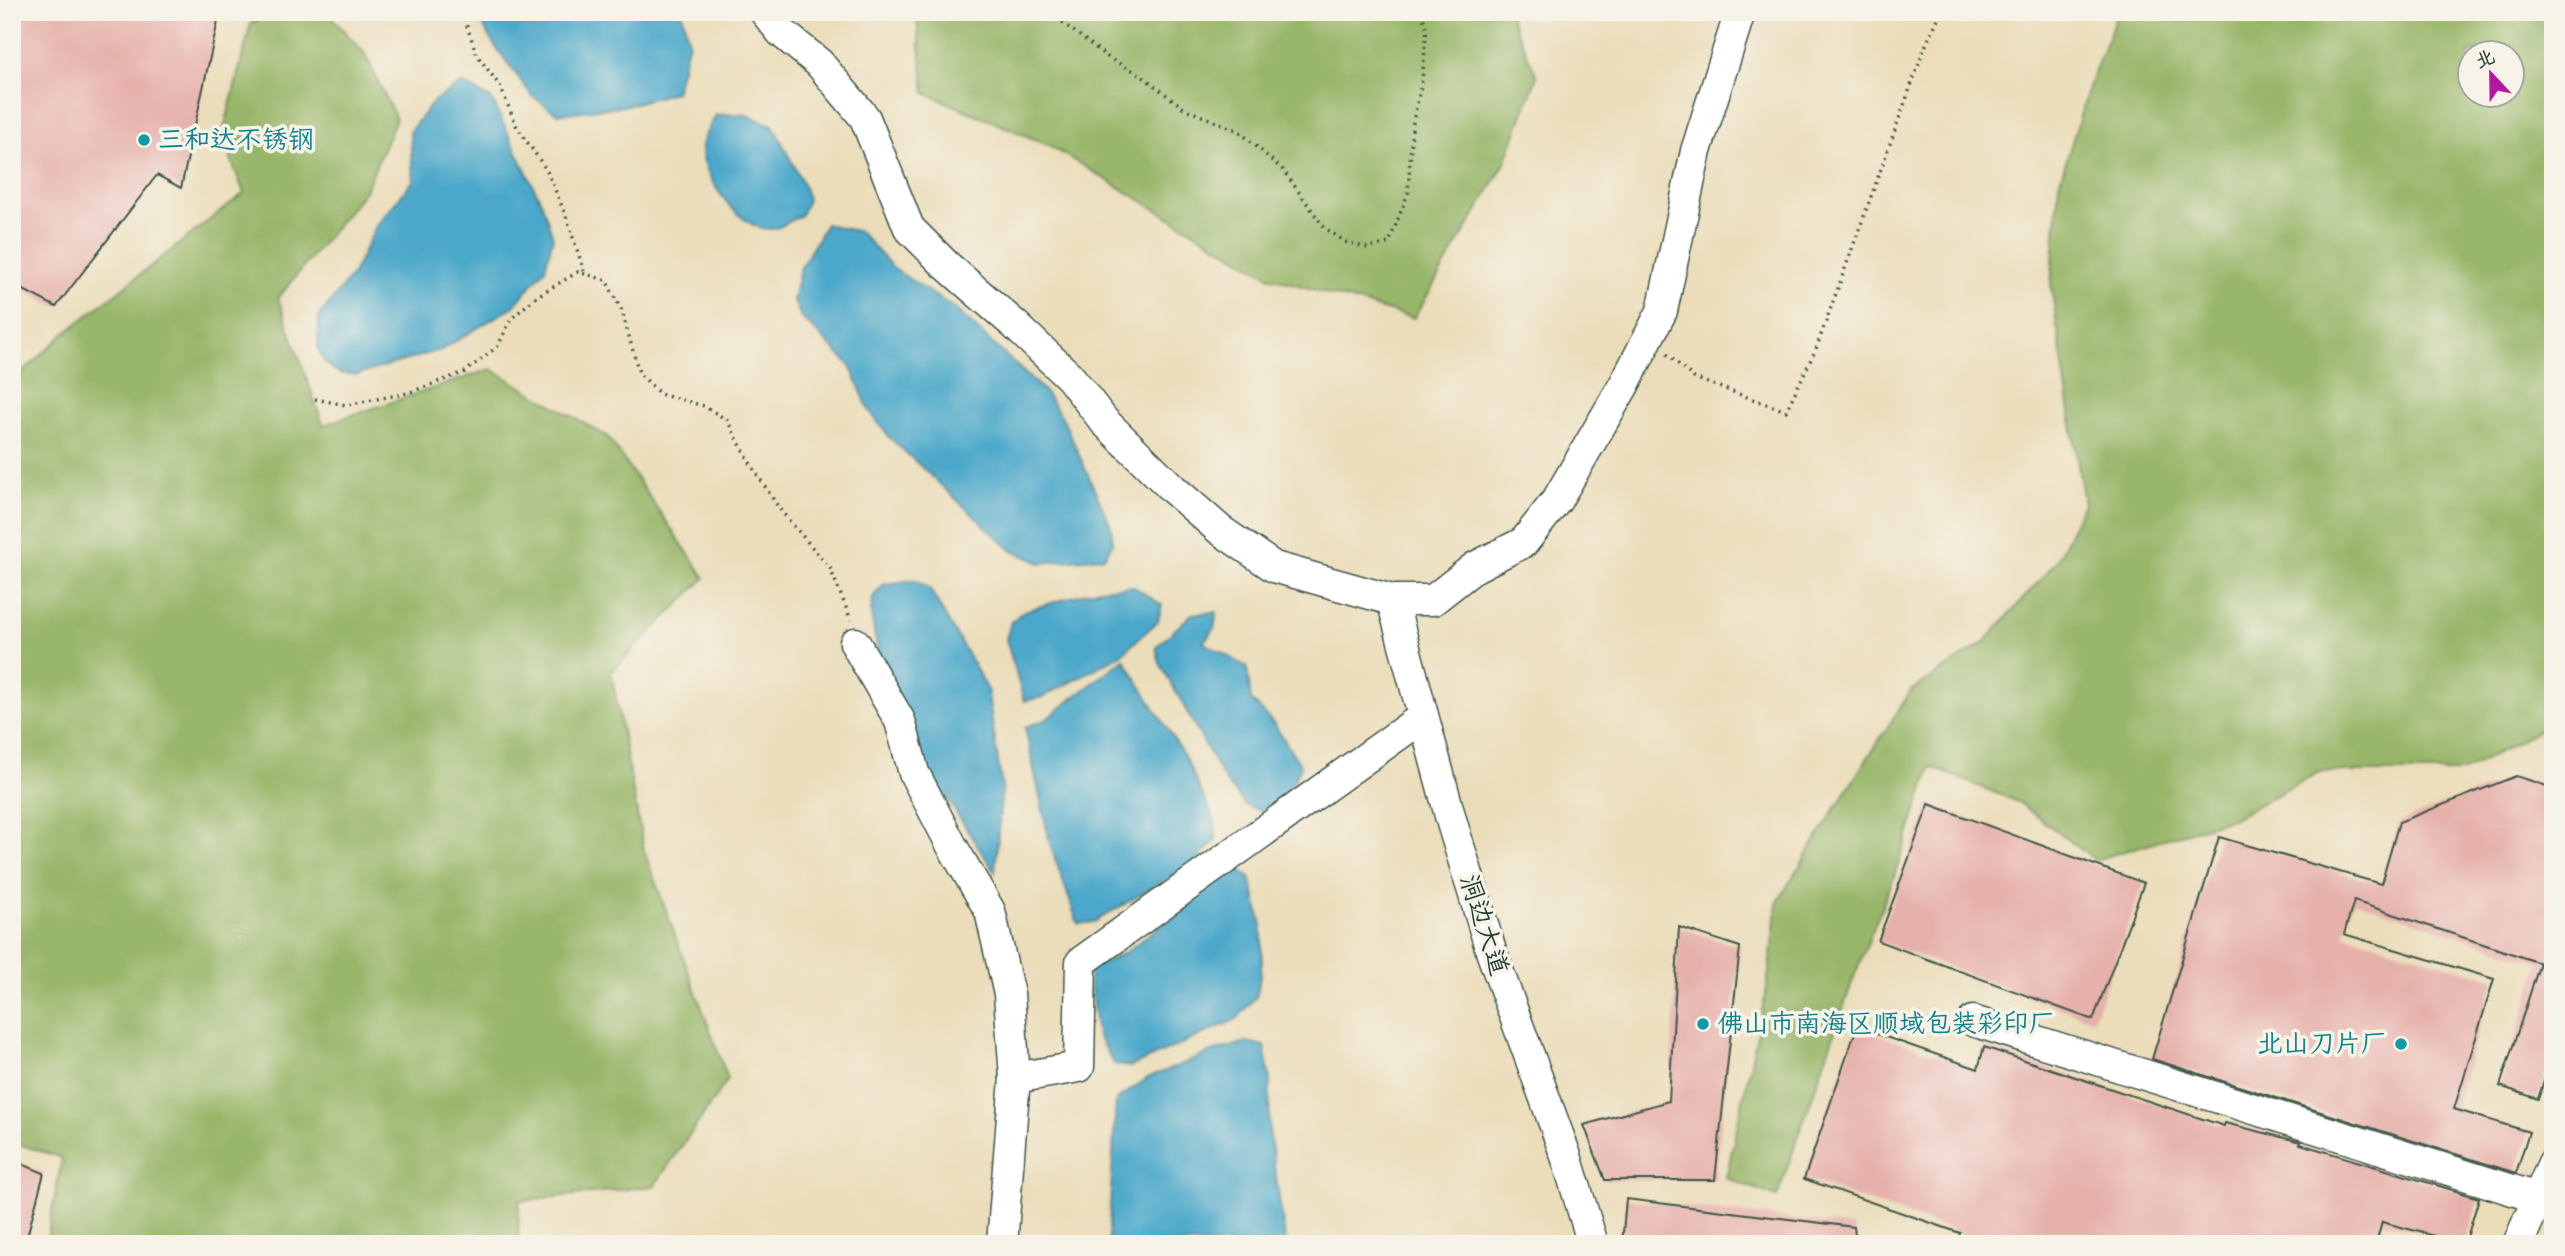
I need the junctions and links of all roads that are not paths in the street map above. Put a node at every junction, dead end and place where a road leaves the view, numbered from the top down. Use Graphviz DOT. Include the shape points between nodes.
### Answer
graph roads {
  1 [pos="765,12"];
  2 [pos="1740,12"];
  3 [pos="1392,600"];
  4 [pos="855,643"];
  5 [pos="1423,717"];
  6 [pos="1973,1021"];
  7 [pos="1015,1078"];
  8 [pos="2553,1163"];
  9 [pos="2538,1199"];
  10 [pos="1002,1244"];
  11 [pos="1593,1244"];
  12 [pos="2518,1244"];
  1 -- 3 [label="street" via="781,32 819,63 865,118 909,228 1070,377 1104,421 1173,489 1220,530 1274,567"];
  2 -- 3 [label="street" via="1696,151 1662,311 1558,500 1524,542 1475,567 1433,600"];
  3 -- 5 [label="street, 洞边大道"];
  4 -- 7 [label="street" via="900,721 914,773 990,911 1009,993"];
  5 -- 7 [label="street" via="1081,962 1079,1066"];
  5 -- 11 [label="street, 洞边大道" via="1492,954"];
  6 -- 9 [label="street"];
  7 -- 10 [label="street"];
  8 -- 9 [label="street"];
  9 -- 12 [label="street"];
}
